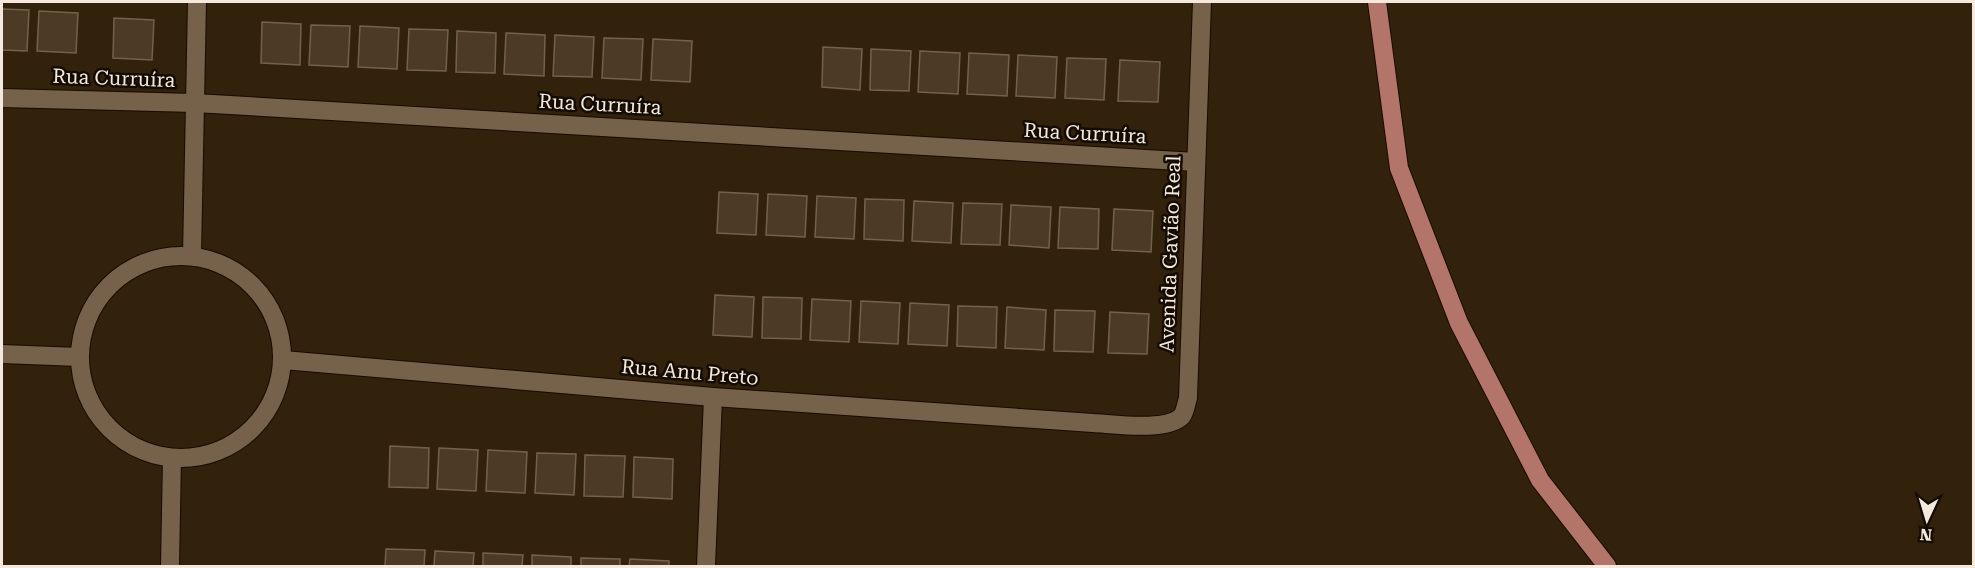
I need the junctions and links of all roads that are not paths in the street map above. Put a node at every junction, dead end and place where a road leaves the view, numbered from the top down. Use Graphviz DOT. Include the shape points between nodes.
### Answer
graph roads {
  1 [pos="197,2"];
  2 [pos="1202,2"];
  3 [pos="1377,2"];
  4 [pos="2,98"];
  5 [pos="195,103"];
  6 [pos="1196,162"];
  7 [pos="192,255"];
  8 [pos="2,354"];
  9 [pos="79,357"];
  10 [pos="283,360"];
  11 [pos="713,396"];
  12 [pos="1093,423"];
  13 [pos="172,458"];
  14 [pos="170,567"];
  15 [pos="706,567"];
  16 [pos="1607,567"];
  1 -- 5 [label="street"];
  2 -- 6 [label="street, Avenida Gavião Real"];
  3 -- 16 [label="main road" via="1399,168 1459,323 1540,480"];
  4 -- 5 [label="street, Rua Curruíra"];
  5 -- 6 [label="street, Rua Curruíra"];
  5 -- 7 [label="street"];
  6 -- 12 [label="street, Avenida Gavião Real" via="1188,398 1183,415 1171,424"];
  7 -- 9 [label="street" via="141,264 109,286 87,319"];
  7 -- 10 [label="street" via="242,275 264,299 279,328"];
  8 -- 9 [label="street"];
  9 -- 13 [label="street" via="84,387 97,414 117,436 143,451"];
  10 -- 11 [label="street, Rua Anu Preto"];
  10 -- 13 [label="street" via="277,393 260,421 236,443 205,456"];
  11 -- 12 [label="street, Rua Anu Preto"];
  11 -- 15 [label="street"];
  13 -- 14 [label="street"];
}
